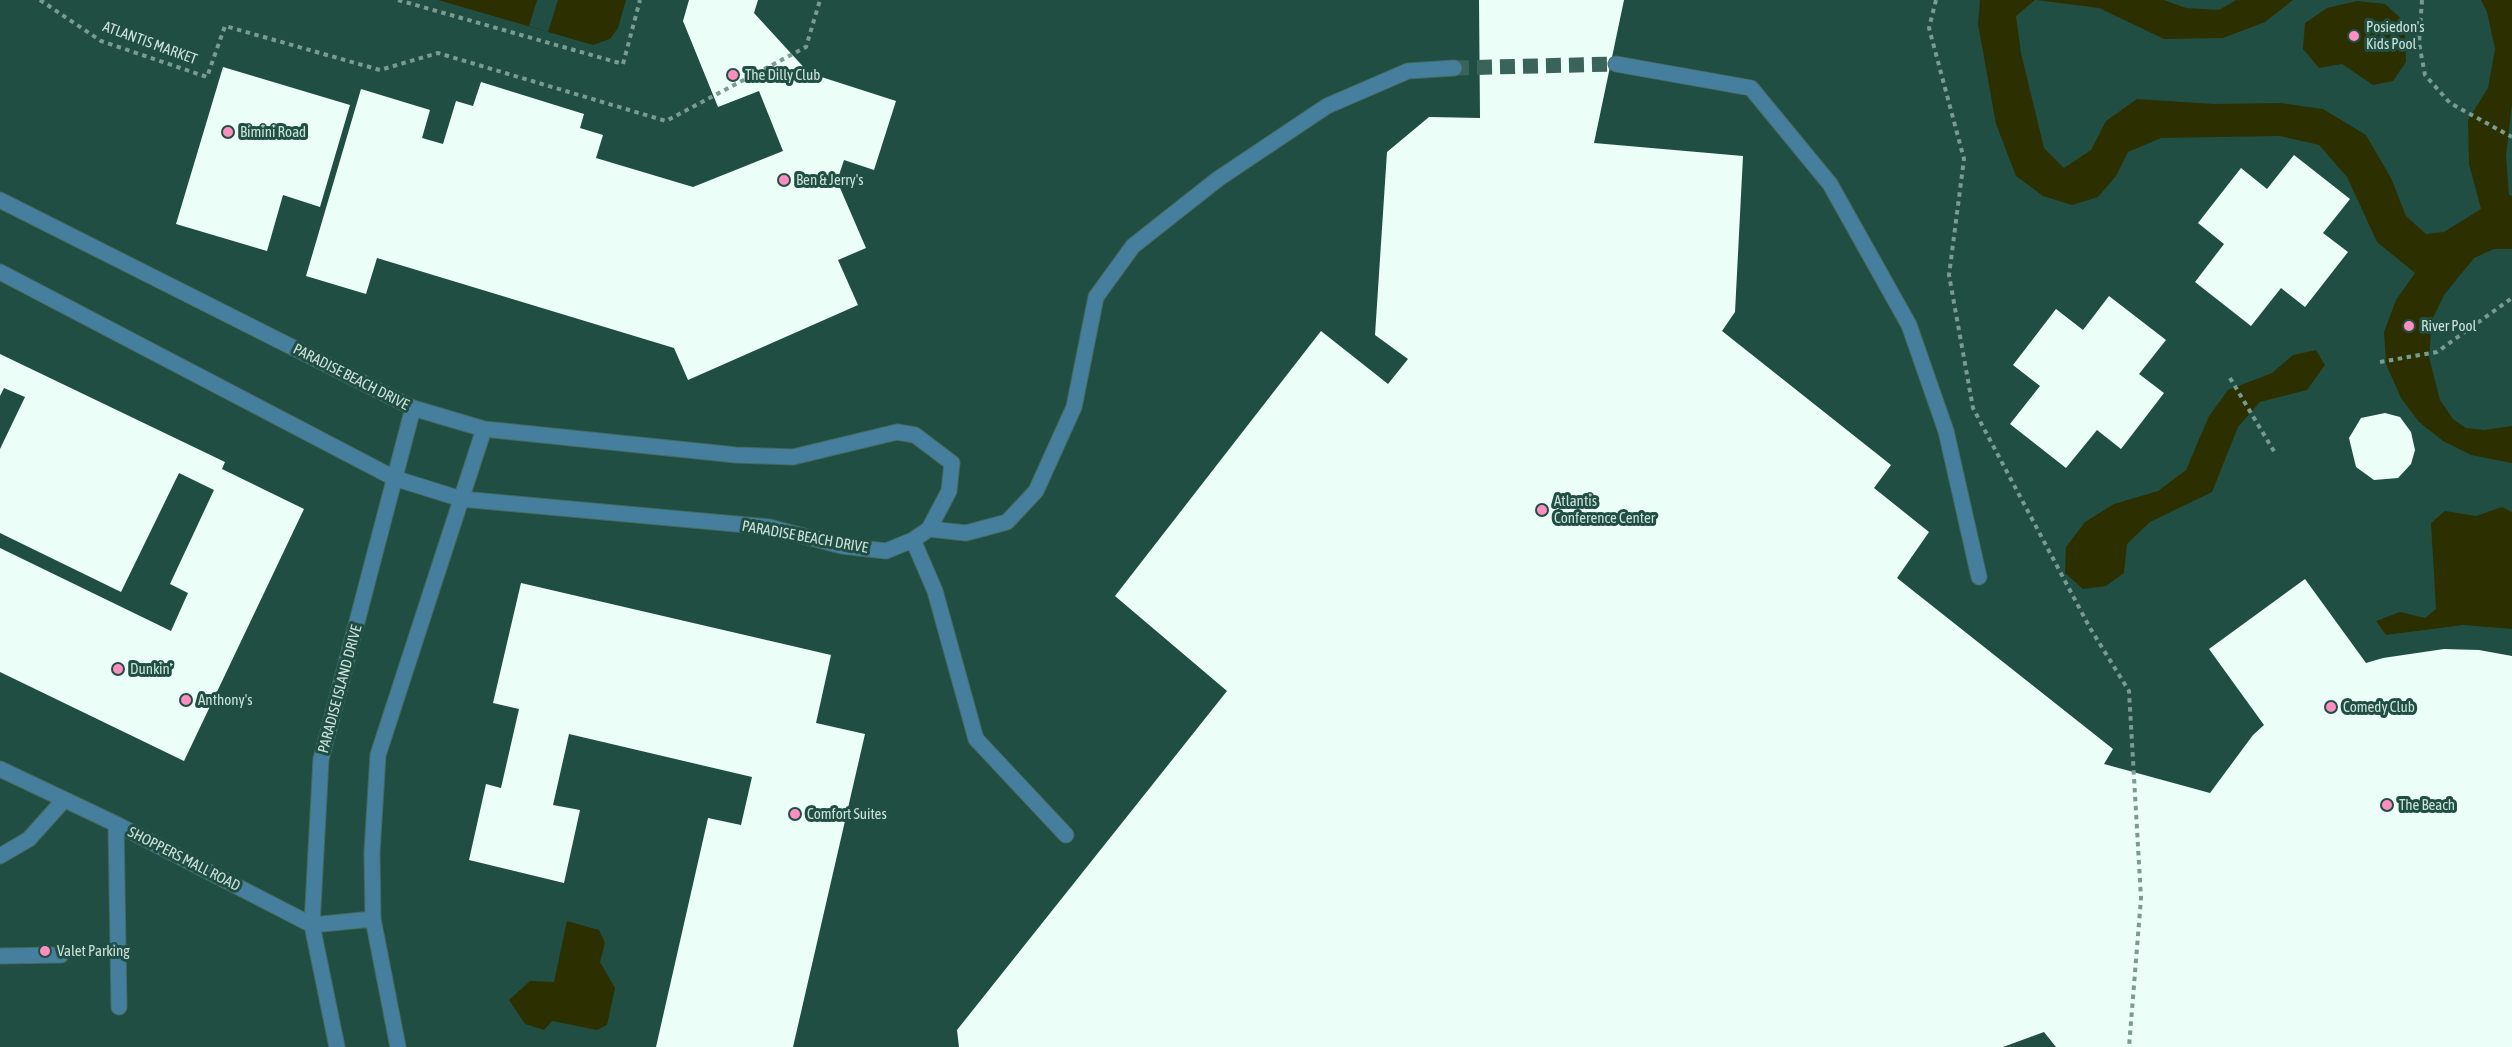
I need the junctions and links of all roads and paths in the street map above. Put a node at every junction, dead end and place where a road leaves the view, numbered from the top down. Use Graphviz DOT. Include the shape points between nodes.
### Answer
graph roads {
  1 [pos="40,0"];
  2 [pos="399,0"];
  3 [pos="640,0"];
  4 [pos="820,0"];
  5 [pos="1936,0"];
  6 [pos="2422,0"];
  7 [pos="1616,64"];
  8 [pos="1454,68"];
  9 [pos="2512,137"];
  10 [pos="0,200"];
  11 [pos="0,272"];
  12 [pos="2512,298"];
  13 [pos="2380,362"];
  14 [pos="2230,378"];
  15 [pos="413,408"];
  16 [pos="484,429"];
  17 [pos="2275,453"];
  18 [pos="394,478"];
  19 [pos="461,499"];
  20 [pos="929,529"];
  21 [pos="913,540"];
  22 [pos="1979,577"];
  23 [pos="0,769"];
  24 [pos="64,800"];
  25 [pos="116,824"];
  26 [pos="1066,836"];
  27 [pos="0,856"];
  28 [pos="373,919"];
  29 [pos="312,925"];
  30 [pos="61,955"];
  31 [pos="0,956"];
  32 [pos="119,1007"];
  33 [pos="337,1047"];
  34 [pos="398,1047"];
  35 [pos="2128,1047"];
  1 -- 4 [label="path, ATLANTIS MARKET" via="101,41 207,77 225,26 380,70 438,52 666,121 806,47"];
  2 -- 3 [label="path" via="623,64"];
  5 -- 35 [label="path" via="1929,28 1964,159 1949,275 1973,408 2090,628 2129,690 2141,898"];
  6 -- 9 [label="path" via="2419,43 2425,75 2450,103"];
  7 -- 22 [label="street" via="1751,88 1830,183 1909,325 1946,431"];
  8 -- 20 [label="street" via="1408,71 1327,106 1218,179 1133,246 1096,297 1074,407 1036,491 1007,522 966,533"];
  10 -- 15 [label="street, PARADISE BEACH DRIVE"];
  11 -- 18 [label="street, PARADISE BEACH DRIVE"];
  12 -- 13 [label="path" via="2437,352"];
  14 -- 17 [label="path"];
  15 -- 16 [label="street, PARADISE BEACH DRIVE"];
  15 -- 18 [label="street, PARADISE ISLAND DRIVE"];
  16 -- 19 [label="street"];
  16 -- 20 [label="street, PARADISE BEACH DRIVE" via="736,455 793,457 897,432 915,435 952,463 949,491"];
  18 -- 19 [label="street, PARADISE BEACH DRIVE"];
  18 -- 29 [label="street, PARADISE ISLAND DRIVE" via="321,759"];
  19 -- 21 [label="street, PARADISE BEACH DRIVE" via="769,527 842,546 886,551"];
  19 -- 28 [label="street" via="378,755 372,852"];
  20 -- 21 [label="street, PARADISE BEACH DRIVE"];
  21 -- 26 [label="street" via="935,591 975,739"];
  23 -- 24 [label="street, SHOPPERS MALL ROAD"];
  24 -- 25 [label="street, SHOPPERS MALL ROAD"];
  24 -- 27 [label="street" via="29,839"];
  25 -- 29 [label="street, SHOPPERS MALL ROAD"];
  25 -- 32 [label="street"];
  28 -- 29 [label="street"];
  28 -- 34 [label="street"];
  29 -- 33 [label="street, PARADISE ISLAND DRIVE"];
  30 -- 31 [label="street"];
}
